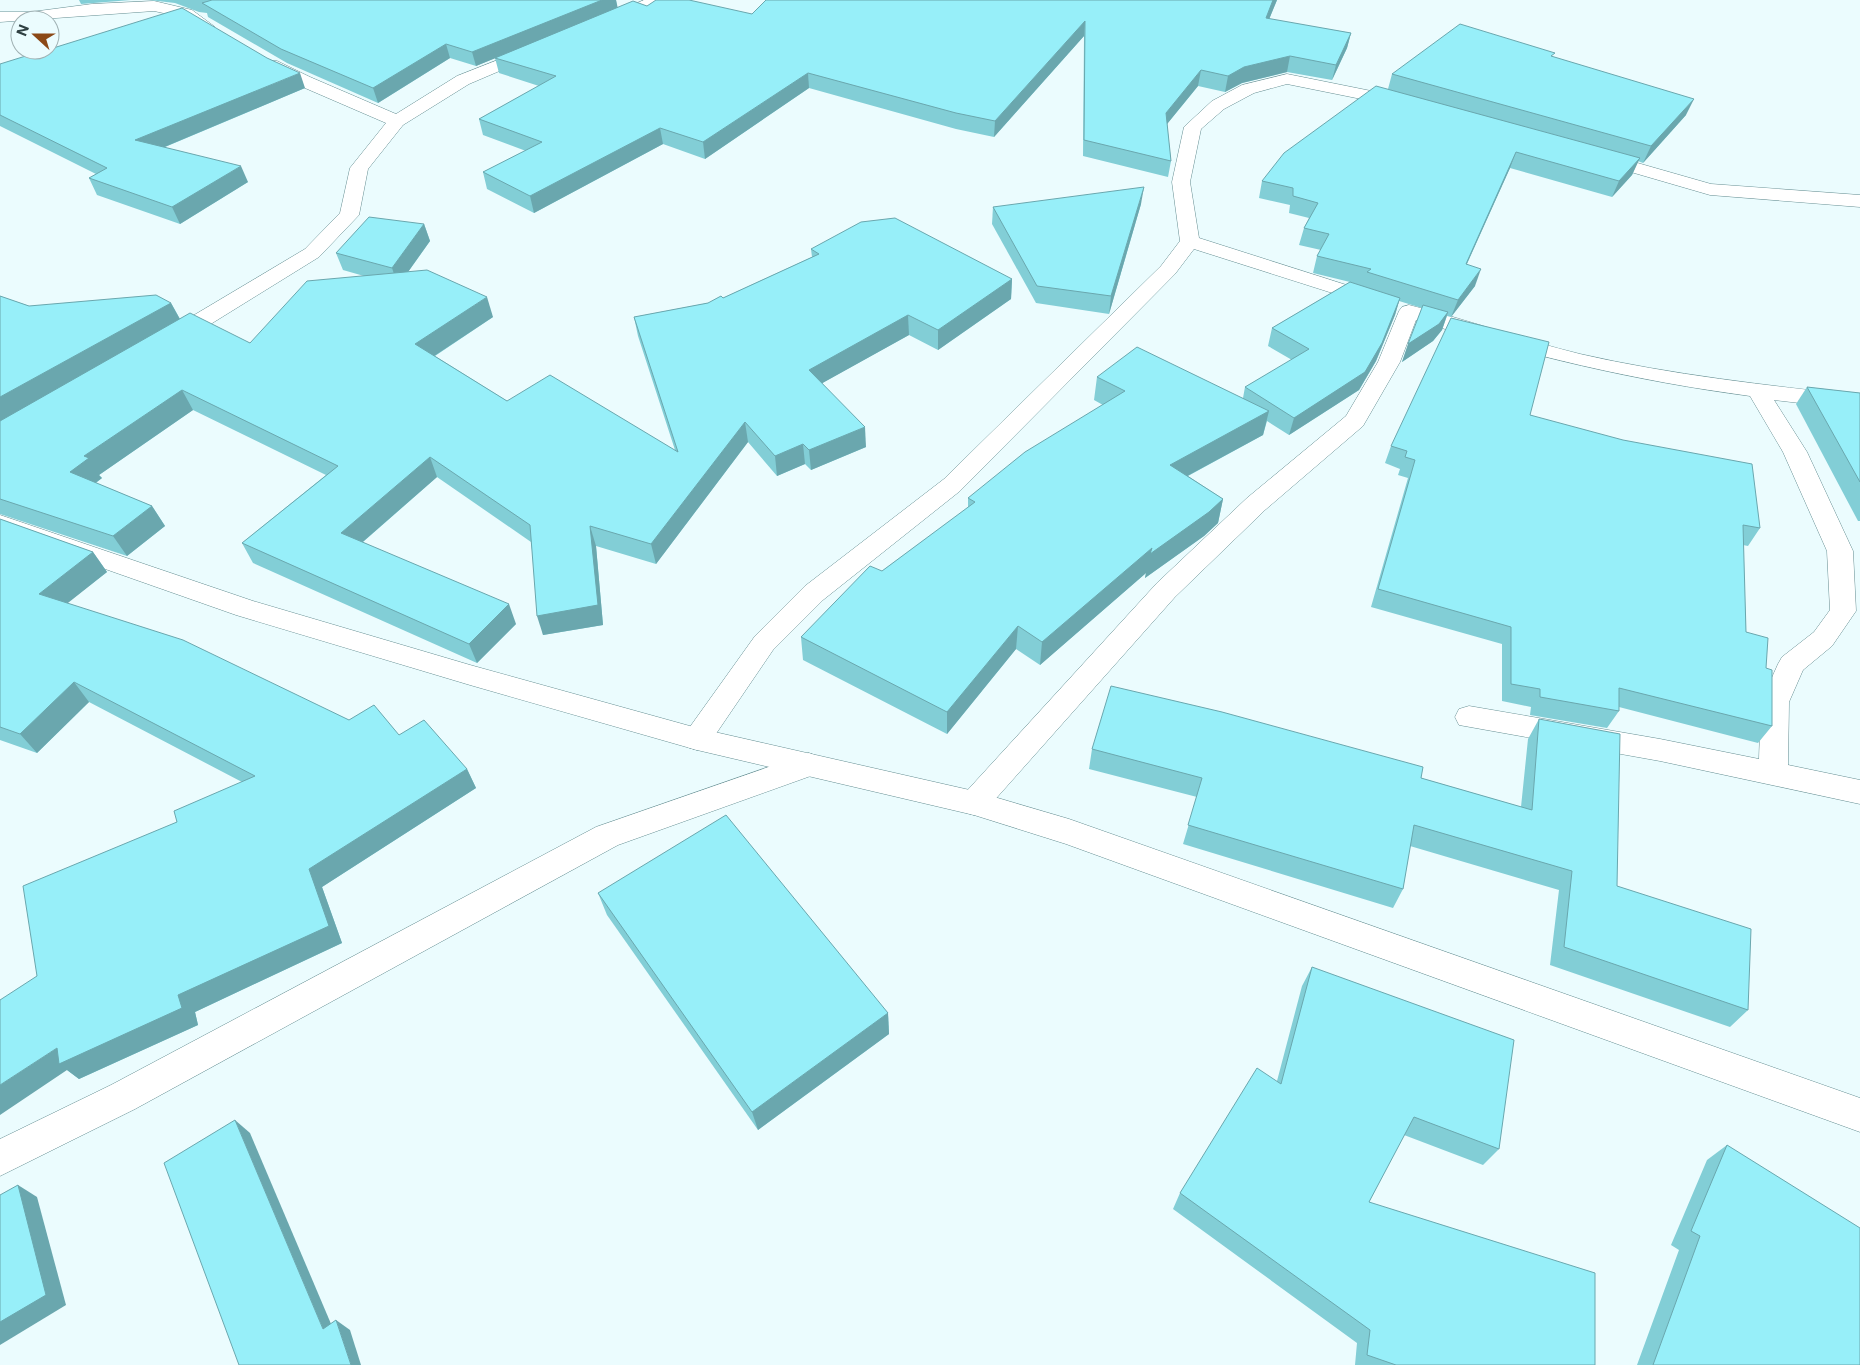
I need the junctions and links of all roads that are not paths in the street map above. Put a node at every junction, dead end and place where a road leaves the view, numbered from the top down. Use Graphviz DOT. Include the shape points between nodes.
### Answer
graph roads {
  1 [pos="657,0"];
  2 [pos="0,17"];
  3 [pos="590,28"];
  4 [pos="220,35"];
  5 [pos="544,47"];
  6 [pos="260,58"];
  7 [pos="1418,106"];
  8 [pos="397,121"];
  9 [pos="1578,152"];
  10 [pos="1860,201"];
  11 [pos="1190,241"];
  12 [pos="1409,311"];
  13 [pos="153,349"];
  14 [pos="1758,391"];
  15 [pos="1860,403"];
  16 [pos="0,523"];
  17 [pos="1469,717"];
  18 [pos="697,739"];
  19 [pos="809,765"];
  20 [pos="1773,774"];
  21 [pos="1860,792"];
  22 [pos="974,803"];
  23 [pos="1860,1115"];
  24 [pos="0,1158"];
  1 -- 3 [label="street"];
  2 -- 4 [label="street" via="154,6 187,14"];
  5 -- 8 [label="street" via="463,80"];
  6 -- 8 [label="street" via="304,81"];
  7 -- 11 [label="street" via="1287,79 1248,89 1218,105 1193,127 1181,182"];
  8 -- 13 [label="street" via="359,168 349,215 312,253"];
  9 -- 10 [label="street" via="1710,189"];
  11 -- 12 [label="street"];
  11 -- 18 [label="street" via="1168,270 952,485 814,593 764,643"];
  12 -- 14 [label="street" via="1485,336 1606,366"];
  12 -- 22 [label="street" via="1389,362 1355,421 1256,504 1166,590"];
  14 -- 15 [label="street"];
  14 -- 20 [label="street" via="1795,452 1840,551 1843,611 1823,639 1792,664 1775,702"];
  16 -- 18 [label="street" via="245,608"];
  17 -- 20 [label="street" via="1660,750"];
  18 -- 19 [label="street"];
  19 -- 22 [label="street"];
  19 -- 24 [label="street" via="607,836 124,1098"];
  20 -- 21 [label="street"];
  22 -- 23 [label="street" via="1106,845"];
}
